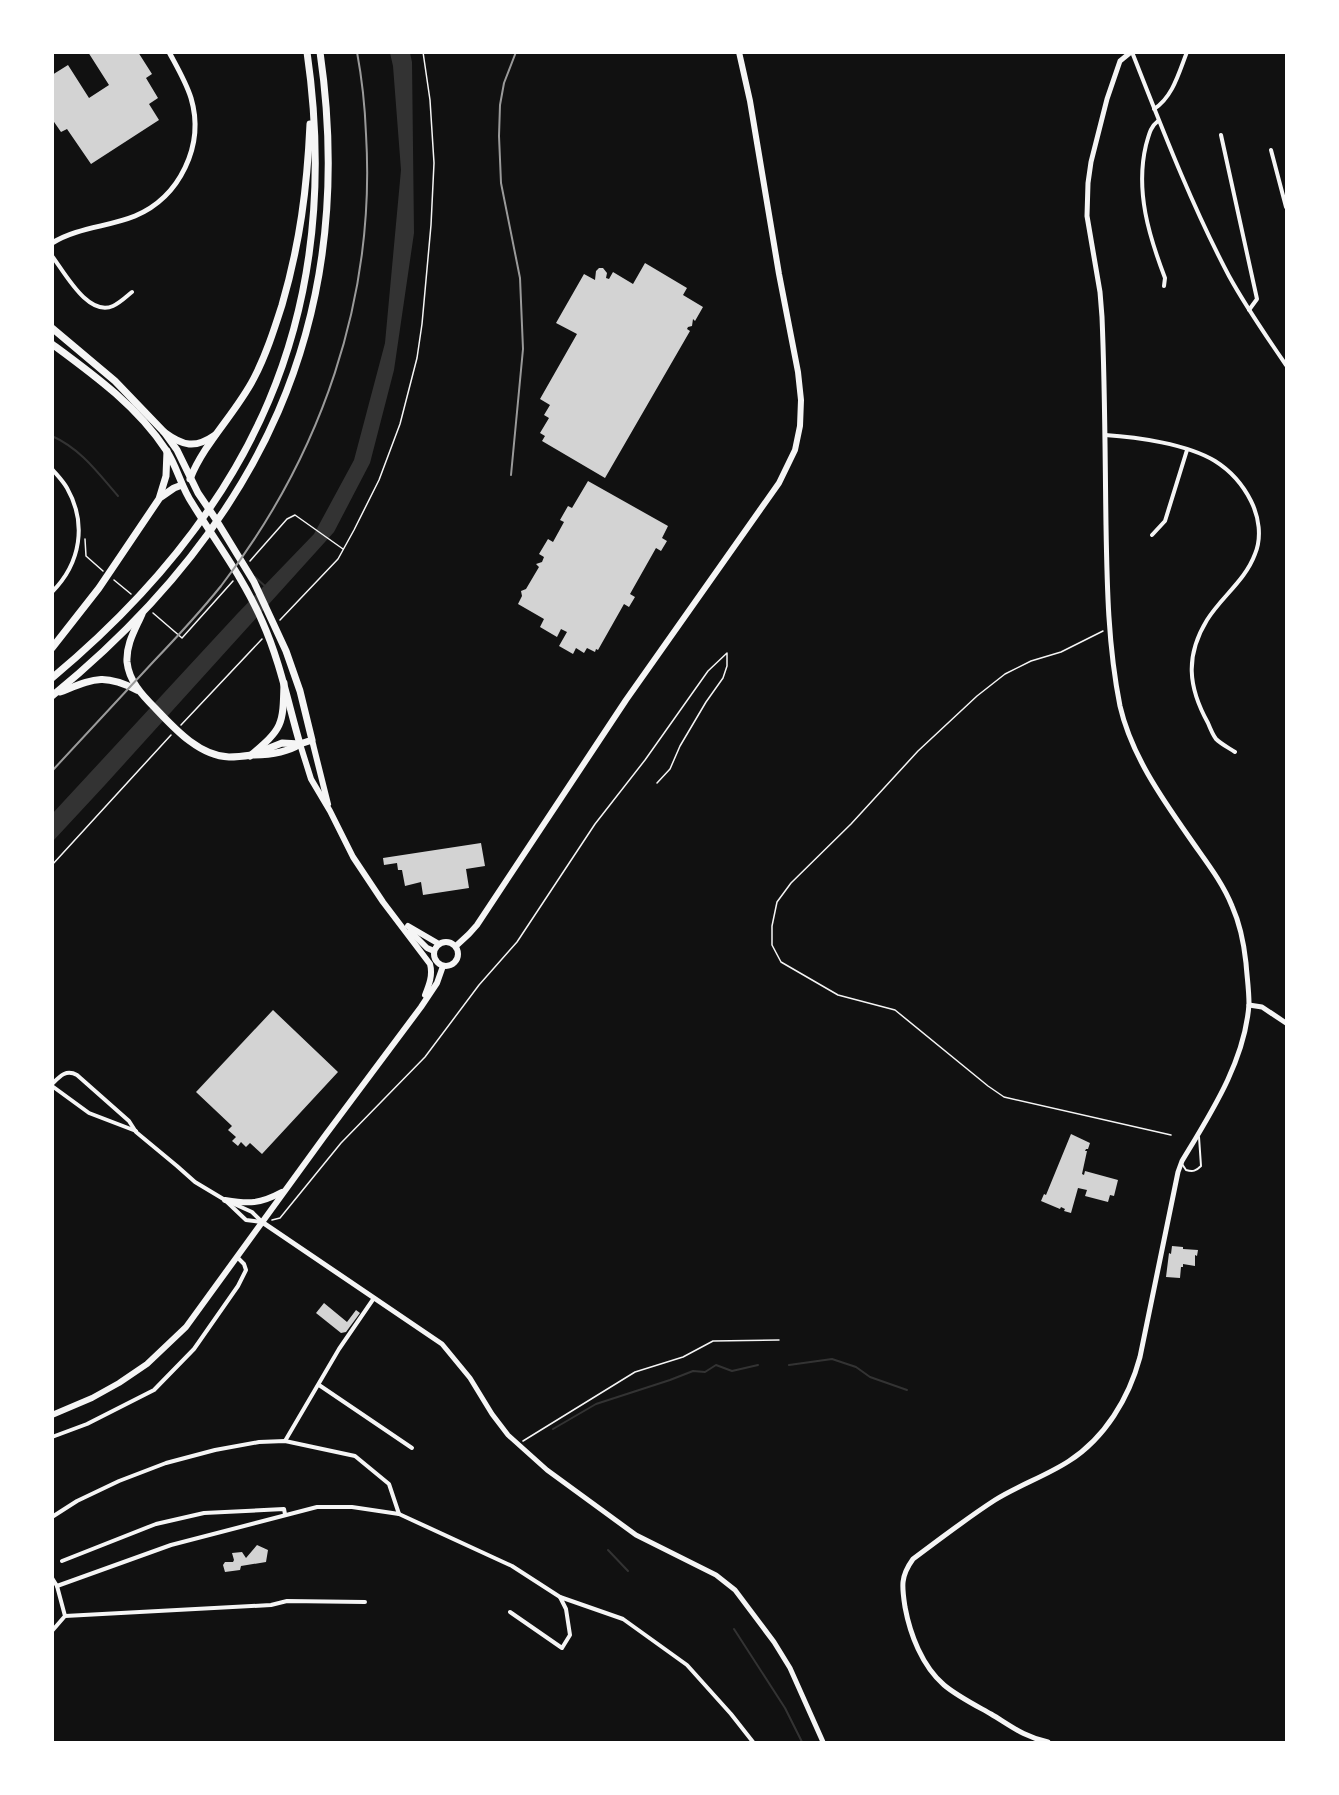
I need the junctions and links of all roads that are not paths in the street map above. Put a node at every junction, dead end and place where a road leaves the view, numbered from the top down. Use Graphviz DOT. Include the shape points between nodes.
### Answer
graph roads {
  1 [pos="169,52"];
  2 [pos="307,52"];
  3 [pos="320,52"];
  4 [pos="739,52"];
  5 [pos="1131,52"];
  6 [pos="1187,52"];
  7 [pos="312,89"];
  8 [pos="1154,109"];
  9 [pos="1158,121"];
  10 [pos="1221,135"];
  11 [pos="1271,150"];
  12 [pos="1287,207"];
  13 [pos="52,243"];
  14 [pos="52,256"];
  15 [pos="1164,286"];
  16 [pos="132,292"];
  17 [pos="1249,310"];
  18 [pos="52,328"];
  19 [pos="52,344"];
  20 [pos="1287,365"];
  21 [pos="164,432"];
  22 [pos="219,432"];
  23 [pos="1105,435"];
  24 [pos="1188,450"];
  25 [pos="167,452"];
  26 [pos="52,469"];
  27 [pos="190,478"];
  28 [pos="182,485"];
  29 [pos="159,499"];
  30 [pos="1152,535"];
  31 [pos="52,592"];
  32 [pos="146,609"];
  33 [pos="52,648"];
  34 [pos="52,678"];
  35 [pos="284,683"];
  36 [pos="138,691"];
  37 [pos="54,695"];
  38 [pos="312,740"];
  39 [pos="300,744"];
  40 [pos="1235,752"];
  41 [pos="250,756"];
  42 [pos="330,811"];
  43 [pos="399,920"];
  44 [pos="439,944"];
  45 [pos="456,946"];
  46 [pos="434,951"];
  47 [pos="443,966"];
  48 [pos="1249,1005"];
  49 [pos="421,1007"];
  50 [pos="1287,1023"];
  51 [pos="52,1085"];
  52 [pos="136,1132"];
  53 [pos="1199,1133"];
  54 [pos="1182,1161"];
  55 [pos="285,1191"];
  56 [pos="225,1200"];
  57 [pos="262,1222"];
  58 [pos="237,1257"];
  59 [pos="374,1298"];
  60 [pos="319,1385"];
  61 [pos="52,1415"];
  62 [pos="52,1437"];
  63 [pos="285,1441"];
  64 [pos="412,1448"];
  65 [pos="285,1514"];
  66 [pos="399,1514"];
  67 [pos="52,1517"];
  68 [pos="62,1561"];
  69 [pos="52,1578"];
  70 [pos="57,1586"];
  71 [pos="560,1597"];
  72 [pos="365,1602"];
  73 [pos="510,1612"];
  74 [pos="65,1616"];
  75 [pos="52,1631"];
  76 [pos="753,1743"];
  77 [pos="823,1743"];
  78 [pos="1048,1743"];
  1 -- 13 [label="street" via="187,87 195,117 192,150 178,180 145,211"];
  2 -- 7 [label="main road"];
  3 -- 32 [label="main road" via="329,147 327,214 320,276 298,360 279,411 244,481 213,528"];
  4 -- 45 [label="main road" via="798,372 800,426 795,450 778,483 626,700 477,925"];
  5 -- 8 [label="street"];
  5 -- 23 [label="street" via="1120,61 1117,70 1088,183 1087,216 1102,317"];
  6 -- 8 [label="street" via="1169,95"];
  7 -- 22 [label="main road" via="306,190 294,261 263,360"];
  7 -- 34 [label="main road" via="313,232 295,325 267,408 238,465 182,547 117,621"];
  8 -- 9 [label="street"];
  9 -- 15 [label="street" via="1150,129 1141,184"];
  9 -- 17 [label="street" via="1192,201"];
  10 -- 17 [label="street" via="1257,298"];
  11 -- 12 [label="street"];
  14 -- 16 [label="street" via="85,300 98,308 113,306"];
  17 -- 20 [label="street"];
  18 -- 21 [label="main road" via="116,381"];
  19 -- 25 [label="main road" via="97,377 145,424"];
  21 -- 22 [label="main road" via="188,444 202,442"];
  21 -- 27 [label="main road"];
  22 -- 27 [label="main road"];
  23 -- 24 [label="street"];
  23 -- 48 [label="street" via="1110,628 1121,710 1149,776 1232,906 1242,933"];
  24 -- 30 [label="street" via="1165,521"];
  24 -- 40 [label="street" via="1214,460 1232,474 1255,510 1259,531 1256,553 1241,580 1208,619 1194,646 1191,676 1197,704 1217,739"];
  25 -- 28 [label="main road"];
  25 -- 29 [label="main road" via="166,476"];
  26 -- 31 [label="street" via="67,488 79,529 77,554"];
  27 -- 28 [label="main road"];
  27 -- 38 [label="main road" via="254,582 286,651"];
  28 -- 29 [label="main road"];
  28 -- 35 [label="main road" via="244,585 262,621"];
  29 -- 33 [label="main road" via="99,588"];
  32 -- 36 [label="main road" via="129,642 127,663"];
  32 -- 37 [label="main road"];
  35 -- 39 [label="main road"];
  35 -- 41 [label="main road" via="278,730"];
  36 -- 37 [label="main road" via="111,679 94,680"];
  36 -- 41 [label="main road" via="192,742 228,757"];
  38 -- 39 [label="main road"];
  38 -- 42 [label="main road"];
  39 -- 41 [label="main road" via="282,743"];
  39 -- 42 [label="main road" via="311,779"];
  42 -- 43 [label="main road" via="353,857"];
  43 -- 44 [label="main road"];
  43 -- 46 [label="main road"];
  43 -- 49 [label="main road" via="432,970"];
  44 -- 45 [label="main road"];
  44 -- 46 [label="main road"];
  45 -- 47 [label="main road" via="455,962"];
  46 -- 47 [label="main road" via="434,958"];
  47 -- 49 [label="main road"];
  48 -- 50 [label="street" via="1262,1007"];
  48 -- 53 [label="street" via="1240,1049"];
  49 -- 55 [label="main road"];
  51 -- 52 [label="street" via="89,1113"];
  51 -- 52 [label="street" via="64,1073 77,1075 128,1120"];
  52 -- 56 [label="street" via="195,1182"];
  53 -- 54 [label="street"];
  53 -- 54 [label="lane" via="1201,1166 1192,1172 1186,1170"];
  54 -- 78 [label="street" via="1140,1357 1121,1406 1088,1447 996,1499 913,1559 903,1577 909,1623 932,1672 944,1685 1015,1730"];
  55 -- 56 [label="main road" via="256,1203"];
  55 -- 57 [label="main road"];
  56 -- 57 [label="street" via="252,1212"];
  56 -- 57 [label="street" via="246,1220"];
  57 -- 58 [label="main road"];
  57 -- 59 [label="street"];
  58 -- 61 [label="main road" via="186,1327 147,1364 92,1398"];
  58 -- 62 [label="street" via="246,1270 238,1286 194,1349 154,1390"];
  59 -- 60 [label="street"];
  59 -- 77 [label="street" via="442,1344 501,1426 547,1470 636,1534 716,1575 735,1590 790,1668"];
  60 -- 63 [label="street"];
  60 -- 64 [label="street"];
  63 -- 66 [label="street" via="355,1456 389,1484"];
  63 -- 67 [label="street" via="215,1450 166,1463 120,1481"];
  65 -- 66 [label="street" via="317,1506"];
  65 -- 68 [label="street" via="284,1509 204,1513 156,1524"];
  65 -- 70 [label="street" via="171,1545"];
  66 -- 71 [label="street" via="512,1566"];
  69 -- 70 [label="street"];
  70 -- 74 [label="street"];
  71 -- 73 [label="street" via="570,1635 562,1648"];
  71 -- 76 [label="street" via="623,1619 666,1649 687,1665"];
  72 -- 74 [label="street" via="287,1600 271,1605"];
  74 -- 75 [label="street"];
}
